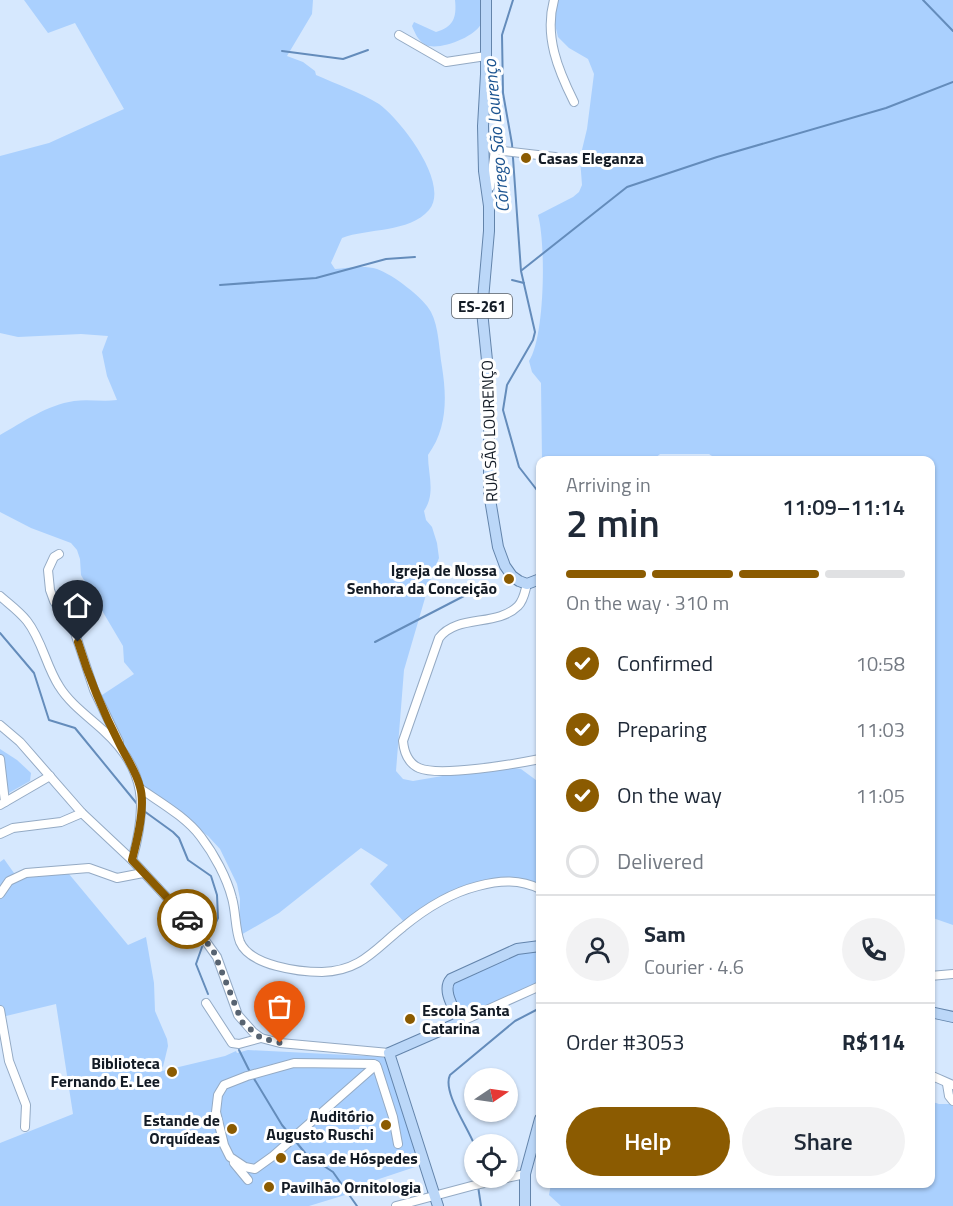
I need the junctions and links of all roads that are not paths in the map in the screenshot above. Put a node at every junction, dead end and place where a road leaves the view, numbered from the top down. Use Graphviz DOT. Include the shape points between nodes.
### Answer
graph roads {
  1 [pos="486,0"];
  2 [pos="554,0"];
  3 [pos="399,35"];
  4 [pos="486,56"];
  5 [pos="574,102"];
  6 [pos="555,157"];
  7 [pos="489,206"];
  8 [pos="59,554"];
  9 [pos="536,580"];
  10 [pos="526,584"];
  11 [pos="0,596"];
  12 [pos="0,725"];
  13 [pos="121,748"];
  14 [pos="0,759"];
  15 [pos="536,760"];
  16 [pos="50,776"];
  17 [pos="141,789"];
  18 [pos="2,803"];
  19 [pos="82,813"];
  20 [pos="0,834"];
  21 [pos="132,860"];
  22 [pos="143,873"];
  23 [pos="536,889"];
  24 [pos="0,894"];
  25 [pos="536,947"];
  26 [pos="953,974"];
  27 [pos="935,976"];
  28 [pos="536,988"];
  29 [pos="206,1003"];
  30 [pos="0,1011"];
  31 [pos="935,1013"];
  32 [pos="953,1017"];
  33 [pos="935,1020"];
  34 [pos="460,1022"];
  35 [pos="953,1024"];
  36 [pos="261,1038"];
  37 [pos="389,1053"];
  38 [pos="376,1065"];
  39 [pos="935,1077"];
  40 [pos="950,1084"];
  41 [pos="953,1101"];
  42 [pos="25,1127"];
  43 [pos="536,1134"];
  44 [pos="398,1144"];
  45 [pos="230,1157"];
  46 [pos="525,1174"];
  47 [pos="248,1180"];
  48 [pos="436,1201"];
  49 [pos="396,1206"];
  50 [pos="525,1206"];
  1 -- 4 [label="main road, RUA SÃO LOURENÇO / ES-261"];
  2 -- 5 [label="street" via="550,29 554,53"];
  3 -- 4 [label="street" via="446,62"];
  4 -- 7 [label="main road, RUA SÃO LOURENÇO / ES-261" via="483,126"];
  6 -- 7 [label="street" via="494,152"];
  7 -- 10 [label="main road, RUA SÃO LOURENÇO / ES-261" via="482,311 489,380 489,493 505,566 512,576"];
  8 -- 13 [label="street" via="48,570 50,590 75,633 94,690"];
  9 -- 10 [label="main road"];
  10 -- 15 [label="street" via="523,598 509,612 453,627 439,638 403,741 411,762 433,771"];
  11 -- 13 [label="street" via="28,622 60,688"];
  12 -- 16 [label="street"];
  13 -- 17 [label="street"];
  14 -- 18 [label="street"];
  16 -- 18 [label="street"];
  16 -- 19 [label="street"];
  17 -- 21 [label="street"];
  17 -- 23 [label="street" via="200,836 232,897 243,947 259,960 277,965 309,971 347,969 370,956 425,910 466,889 501,881"];
  19 -- 20 [label="street" via="61,822 14,828"];
  19 -- 21 [label="street"];
  21 -- 22 [label="street"];
  22 -- 24 [label="street" via="117,878 89,868 26,873 9,881"];
  22 -- 36 [label="street" via="213,950 238,1015"];
  25 -- 34 [label="main road" via="517,949 448,981 447,991"];
  26 -- 27 [label="street"];
  28 -- 34 [label="street"];
  29 -- 36 [label="street" via="232,1043"];
  30 -- 42 [label="street" via="9,1061 26,1105"];
  31 -- 32 [label="main road"];
  33 -- 35 [label="main road"];
  34 -- 37 [label="main road"];
  36 -- 37 [label="street"];
  37 -- 48 [label="main road"];
  38 -- 44 [label="street"];
  38 -- 45 [label="street" via="255,1169"];
  38 -- 45 [label="street" via="294,1063 224,1085 217,1102 218,1124"];
  39 -- 40 [label="street"];
  40 -- 41 [label="street"];
  43 -- 46 [label="main road"];
  45 -- 47 [label="street"];
  46 -- 48 [label="street" via="479,1184"];
  46 -- 50 [label="main road"];
  48 -- 49 [label="street"];
}
